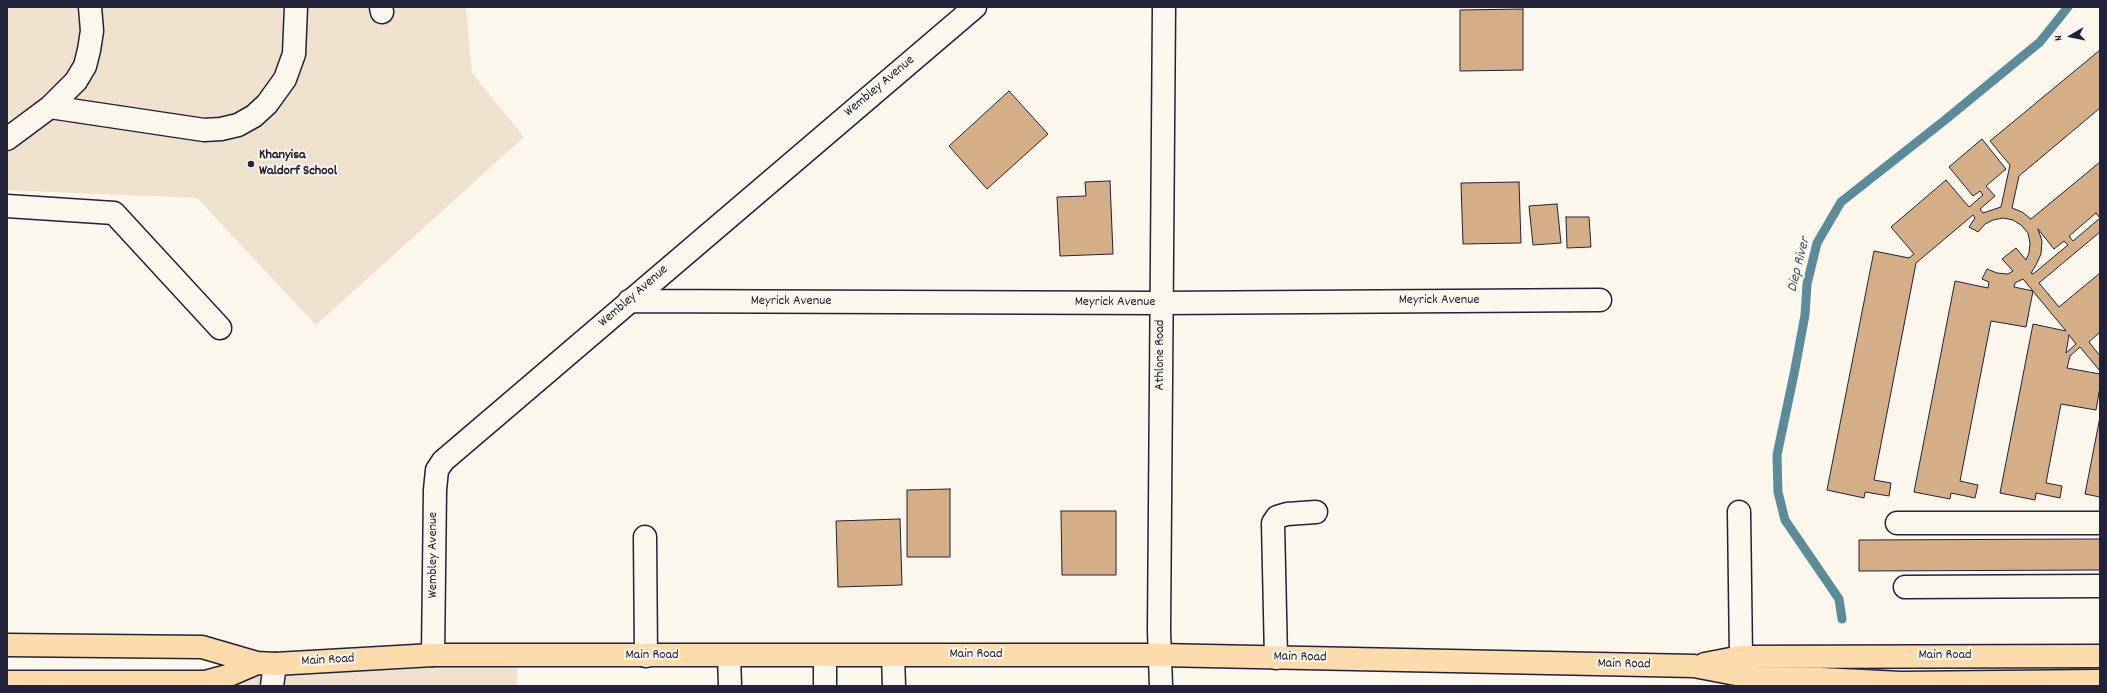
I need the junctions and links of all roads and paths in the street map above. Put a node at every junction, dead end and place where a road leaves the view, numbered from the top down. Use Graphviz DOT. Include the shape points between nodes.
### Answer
graph roads {
  1 [pos="90,7"];
  2 [pos="296,7"];
  3 [pos="975,7"];
  4 [pos="1164,7"];
  5 [pos="50,107"];
  6 [pos="7,139"];
  7 [pos="7,206"];
  8 [pos="1600,300"];
  9 [pos="629,301"];
  10 [pos="1161,304"];
  11 [pos="220,328"];
  12 [pos="1316,512"];
  13 [pos="1739,512"];
  14 [pos="1897,523"];
  15 [pos="2100,523"];
  16 [pos="645,537"];
  17 [pos="2100,586"];
  18 [pos="1905,587"];
  19 [pos="7,645"];
  20 [pos="433,655"];
  21 [pos="1159,655"];
  22 [pos="646,656"];
  23 [pos="729,656"];
  24 [pos="825,656"];
  25 [pos="893,656"];
  26 [pos="2100,656"];
  27 [pos="1741,657"];
  28 [pos="1276,658"];
  29 [pos="266,663"];
  30 [pos="1694,666"];
  31 [pos="2100,681"];
  32 [pos="7,682"];
  33 [pos="34,684"];
  34 [pos="1969,684"];
  35 [pos="1901,685"];
  36 [pos="272,686"];
  37 [pos="730,686"];
  38 [pos="825,686"];
  39 [pos="894,686"];
  40 [pos="1161,686"];
  1 -- 5 [label="street" via="92,31 85,66 76,81"];
  2 -- 5 [label="street" via="294,54 285,79 267,104 254,116 238,125 204,130"];
  3 -- 9 [label="street, Wembley Avenue"];
  4 -- 10 [label="street, Athlone Road"];
  5 -- 6 [label="street"];
  7 -- 11 [label="street" via="114,213"];
  8 -- 10 [label="street, Meyrick Avenue"];
  9 -- 10 [label="street, Meyrick Avenue"];
  9 -- 20 [label="street, Wembley Avenue" via="443,461 437,470"];
  10 -- 21 [label="street, Athlone Road"];
  12 -- 28 [label="street" via="1287,514 1277,517 1273,523"];
  13 -- 27 [label="street"];
  14 -- 15 [label="street"];
  16 -- 22 [label="street"];
  17 -- 18 [label="street"];
  19 -- 29 [label="main road, Main Road" via="202,647"];
  20 -- 22 [label="main road, Main Road"];
  20 -- 29 [label="main road, Main Road"];
  21 -- 25 [label="main road, Main Road"];
  21 -- 28 [label="main road, Main Road"];
  21 -- 40 [label="street, Athlone Road"];
  22 -- 23 [label="main road, Main Road"];
  23 -- 24 [label="main road, Main Road"];
  23 -- 37 [label="street"];
  24 -- 25 [label="main road, Main Road"];
  24 -- 38 [label="street"];
  25 -- 39 [label="street"];
  26 -- 27 [label="main road, Main Road"];
  27 -- 30 [label="main road, Main Road"];
  28 -- 30 [label="main road, Main Road"];
  29 -- 33 [label="main road, Main Road" via="205,682"];
  29 -- 36 [label="street"];
  30 -- 35 [label="main road, Main Road" via="1741,675 1858,680"];
  31 -- 34 [label="main road, Main Road"];
  32 -- 33 [label="main road, Main Road"];
  34 -- 35 [label="main road, Main Road"];
}
